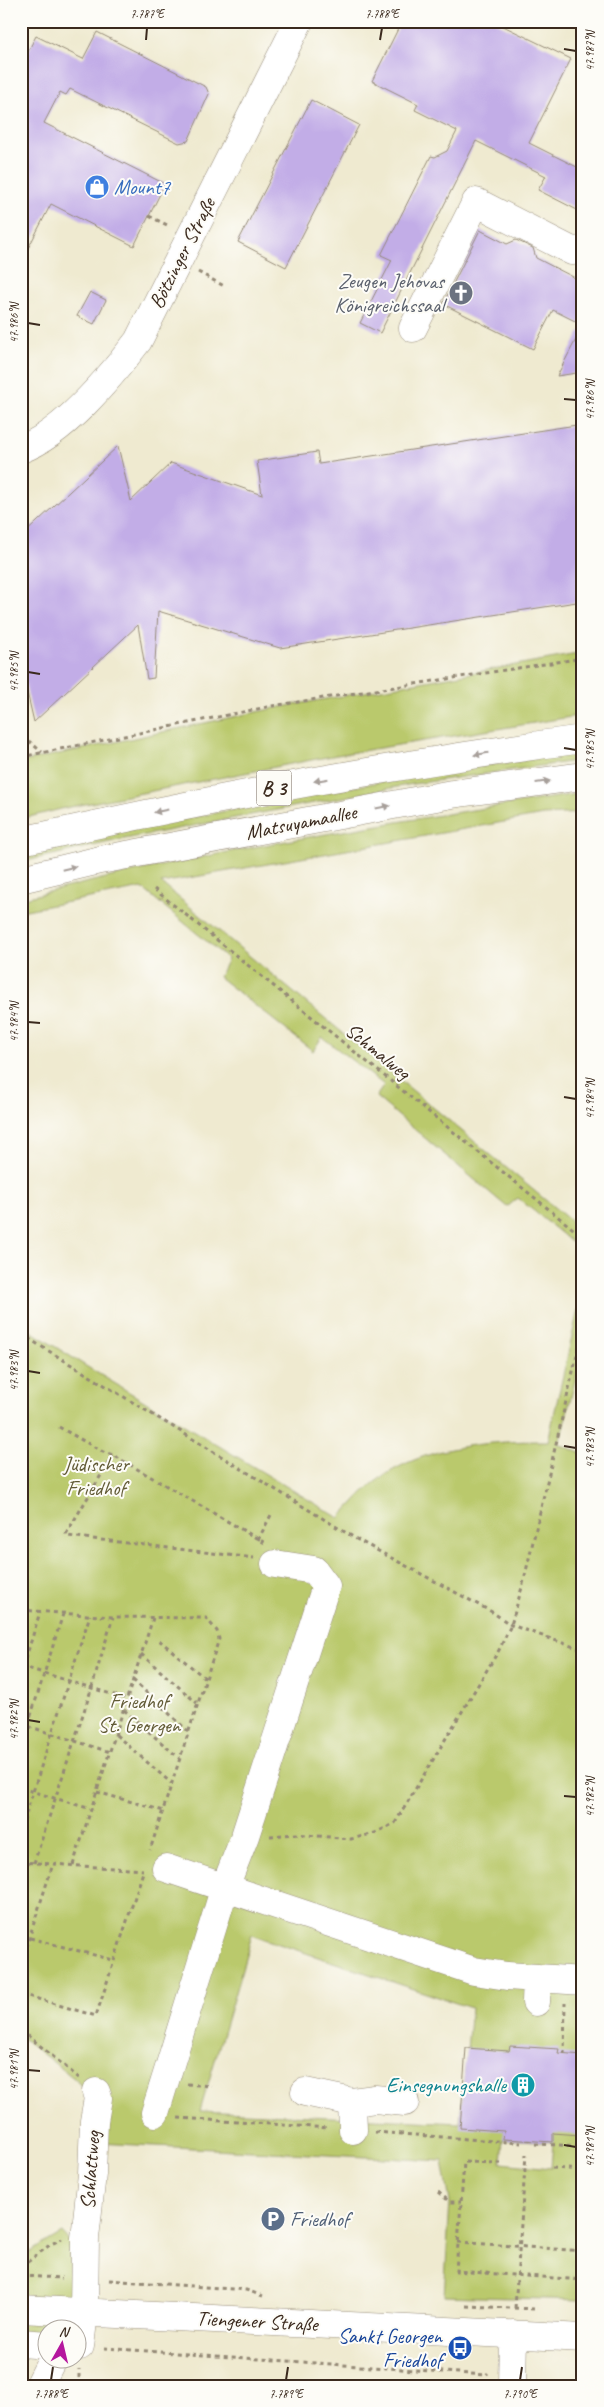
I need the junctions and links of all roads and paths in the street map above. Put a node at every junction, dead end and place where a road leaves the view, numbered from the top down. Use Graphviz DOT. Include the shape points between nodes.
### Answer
graph roads {
  1 [pos="299,21"];
  2 [pos="149,216"];
  3 [pos="168,225"];
  4 [pos="583,250"];
  5 [pos="197,271"];
  6 [pos="224,286"];
  7 [pos="413,328"];
  8 [pos="21,449"];
  9 [pos="583,658"];
  10 [pos="21,719"];
  11 [pos="583,739"];
  12 [pos="42,752"];
  13 [pos="21,757"];
  14 [pos="583,776"];
  15 [pos="21,841"];
  16 [pos="21,879"];
  17 [pos="154,889"];
  18 [pos="583,1237"];
  19 [pos="583,1329"];
  20 [pos="21,1334"];
  21 [pos="59,1427"];
  22 [pos="113,1455"];
  23 [pos="272,1513"];
  24 [pos="258,1540"];
  25 [pos="276,1563"];
  26 [pos="22,1610"];
  27 [pos="40,1612"];
  28 [pos="63,1614"];
  29 [pos="90,1615"];
  30 [pos="113,1617"];
  31 [pos="21,1618"];
  32 [pos="153,1618"];
  33 [pos="511,1625"];
  34 [pos="159,1640"];
  35 [pos="583,1650"];
  36 [pos="141,1654"];
  37 [pos="22,1666"];
  38 [pos="45,1672"];
  39 [pos="21,1674"];
  40 [pos="206,1679"];
  41 [pos="69,1680"];
  42 [pos="133,1680"];
  43 [pos="92,1687"];
  44 [pos="127,1699"];
  45 [pos="197,1704"];
  46 [pos="124,1710"];
  47 [pos="21,1724"];
  48 [pos="28,1727"];
  49 [pos="188,1731"];
  50 [pos="51,1734"];
  51 [pos="116,1735"];
  52 [pos="73,1741"];
  53 [pos="21,1747"];
  54 [pos="110,1752"];
  55 [pos="179,1758"];
  56 [pos="171,1783"];
  57 [pos="21,1788"];
  58 [pos="33,1791"];
  59 [pos="97,1792"];
  60 [pos="55,1797"];
  61 [pos="91,1809"];
  62 [pos="164,1811"];
  63 [pos="21,1829"];
  64 [pos="245,1836"];
  65 [pos="21,1862"];
  66 [pos="34,1863"];
  67 [pos="151,1863"];
  68 [pos="53,1864"];
  69 [pos="72,1865"];
  70 [pos="225,1887"];
  71 [pos="30,1938"];
  72 [pos="113,1960"];
  73 [pos="21,1963"];
  74 [pos="574,1981"];
  75 [pos="21,1994"];
  76 [pos="21,2030"];
  77 [pos="564,2054"];
  78 [pos="96,2092"];
  79 [pos="305,2092"];
  80 [pos="352,2102"];
  81 [pos="405,2102"];
  82 [pos="155,2113"];
  83 [pos="353,2130"];
  84 [pos="535,2144"];
  85 [pos="583,2146"];
  86 [pos="526,2154"];
  87 [pos="501,2163"];
  88 [pos="552,2168"];
  89 [pos="583,2170"];
  90 [pos="438,2192"];
  91 [pos="461,2202"];
  92 [pos="85,2238"];
  93 [pos="458,2242"];
  94 [pos="519,2247"];
  95 [pos="583,2251"];
  96 [pos="21,2267"];
  97 [pos="517,2275"];
  98 [pos="21,2276"];
  99 [pos="84,2279"];
  100 [pos="583,2280"];
  101 [pos="269,2298"];
  102 [pos="459,2306"];
  103 [pos="478,2306"];
  104 [pos="21,2309"];
  105 [pos="84,2313"];
  106 [pos="83,2320"];
  107 [pos="583,2338"];
  108 [pos="21,2344"];
  109 [pos="38,2345"];
  110 [pos="88,2347"];
  111 [pos="513,2360"];
  112 [pos="47,2370"];
  113 [pos="39,2386"];
  1 -- 8 [label="main road, Bötzinger Straße" via="138,341 106,383 66,421"];
  2 -- 3 [label="path"];
  4 -- 7 [label="main road" via="572,251 476,202"];
  5 -- 6 [label="path"];
  9 -- 12 [label="path" via="272,706"];
  10 -- 12 [label="path" via="25,738"];
  11 -- 15 [label="main road, Matsuyamaallee / B 3, one-way" via="246,793"];
  12 -- 13 [label="path"];
  16 -- 14 [label="main road, Matsuyamaallee / B 3, one-way" via="100,860 442,796"];
  17 -- 18 [label="path, Schmalweg"];
  19 -- 33 [label="path"];
  20 -- 33 [label="path" via="358,1540"];
  21 -- 22 [label="path"];
  22 -- 24 [label="path"];
  22 -- 25 [label="path" via="66,1534 68,1536"];
  23 -- 24 [label="path"];
  24 -- 25 [label="path" via="277,1548"];
  25 -- 64 [label="main road" via="314,1570 326,1586"];
  26 -- 27 [label="path"];
  26 -- 31 [label="path"];
  27 -- 28 [label="path"];
  27 -- 37 [label="path"];
  28 -- 29 [label="path"];
  28 -- 38 [label="path"];
  29 -- 30 [label="path"];
  29 -- 41 [label="path"];
  30 -- 32 [label="path"];
  30 -- 43 [label="path"];
  32 -- 36 [label="path"];
  32 -- 40 [label="path" via="206,1618 213,1625 219,1639"];
  33 -- 35 [label="path"];
  33 -- 64 [label="path" via="395,1823 375,1833 351,1839 296,1834"];
  34 -- 40 [label="path"];
  36 -- 42 [label="path"];
  36 -- 45 [label="path"];
  37 -- 38 [label="path"];
  37 -- 39 [label="path"];
  38 -- 41 [label="path"];
  38 -- 48 [label="path"];
  40 -- 45 [label="path"];
  41 -- 43 [label="path"];
  41 -- 50 [label="path"];
  42 -- 44 [label="path"];
  42 -- 49 [label="path"];
  43 -- 44 [label="path"];
  43 -- 52 [label="path"];
  44 -- 46 [label="path"];
  45 -- 49 [label="path"];
  46 -- 51 [label="path"];
  46 -- 55 [label="path"];
  47 -- 48 [label="path"];
  48 -- 50 [label="path"];
  48 -- 53 [label="path"];
  49 -- 55 [label="path"];
  50 -- 52 [label="path"];
  50 -- 58 [label="path"];
  51 -- 54 [label="path"];
  51 -- 56 [label="path"];
  52 -- 54 [label="path"];
  52 -- 60 [label="path"];
  54 -- 59 [label="path"];
  55 -- 56 [label="path"];
  56 -- 62 [label="path"];
  57 -- 58 [label="path"];
  58 -- 60 [label="path"];
  58 -- 63 [label="path"];
  59 -- 61 [label="path"];
  59 -- 62 [label="path"];
  60 -- 61 [label="path"];
  60 -- 66 [label="path"];
  61 -- 69 [label="path"];
  62 -- 67 [label="path"];
  64 -- 70 [label="main road"];
  65 -- 66 [label="path"];
  66 -- 68 [label="path"];
  67 -- 69 [label="path"];
  67 -- 70 [label="main road"];
  67 -- 72 [label="path"];
  68 -- 69 [label="path"];
  68 -- 71 [label="path"];
  70 -- 74 [label="main road" via="536,1990"];
  70 -- 82 [label="main road"];
  71 -- 72 [label="path"];
  71 -- 73 [label="path"];
  72 -- 75 [label="path" via="96,2016"];
  74 -- 77 [label="path"];
  76 -- 78 [label="path"];
  78 -- 92 [label="main road, Schlattweg"];
  79 -- 80 [label="main road"];
  80 -- 81 [label="main road" via="375,2099"];
  80 -- 83 [label="main road"];
  84 -- 85 [label="path"];
  86 -- 94 [label="path"];
  87 -- 91 [label="path" via="464,2162"];
  88 -- 89 [label="path"];
  90 -- 91 [label="path" via="450,2202"];
  91 -- 93 [label="path"];
  92 -- 96 [label="path" via="68,2237 51,2244"];
  92 -- 99 [label="main road, Schlattweg"];
  93 -- 94 [label="path"];
  93 -- 97 [label="path" via="456,2271"];
  94 -- 95 [label="path"];
  94 -- 97 [label="path"];
  97 -- 100 [label="path"];
  97 -- 111 [label="path"];
  98 -- 99 [label="path"];
  99 -- 101 [label="path" via="246,2290"];
  99 -- 105 [label="main road, Schlattweg"];
  102 -- 103 [label="path"];
  104 -- 105 [label="main road, Tiengener Straße"];
  105 -- 106 [label="main road, Schlattweg"];
  105 -- 111 [label="main road, Tiengener Straße"];
  107 -- 111 [label="main road, Tiengener Straße"];
  108 -- 109 [label="main road"];
  110 -- 111 [label="path" via="486,2375"];
  112 -- 113 [label="main road"];
}
